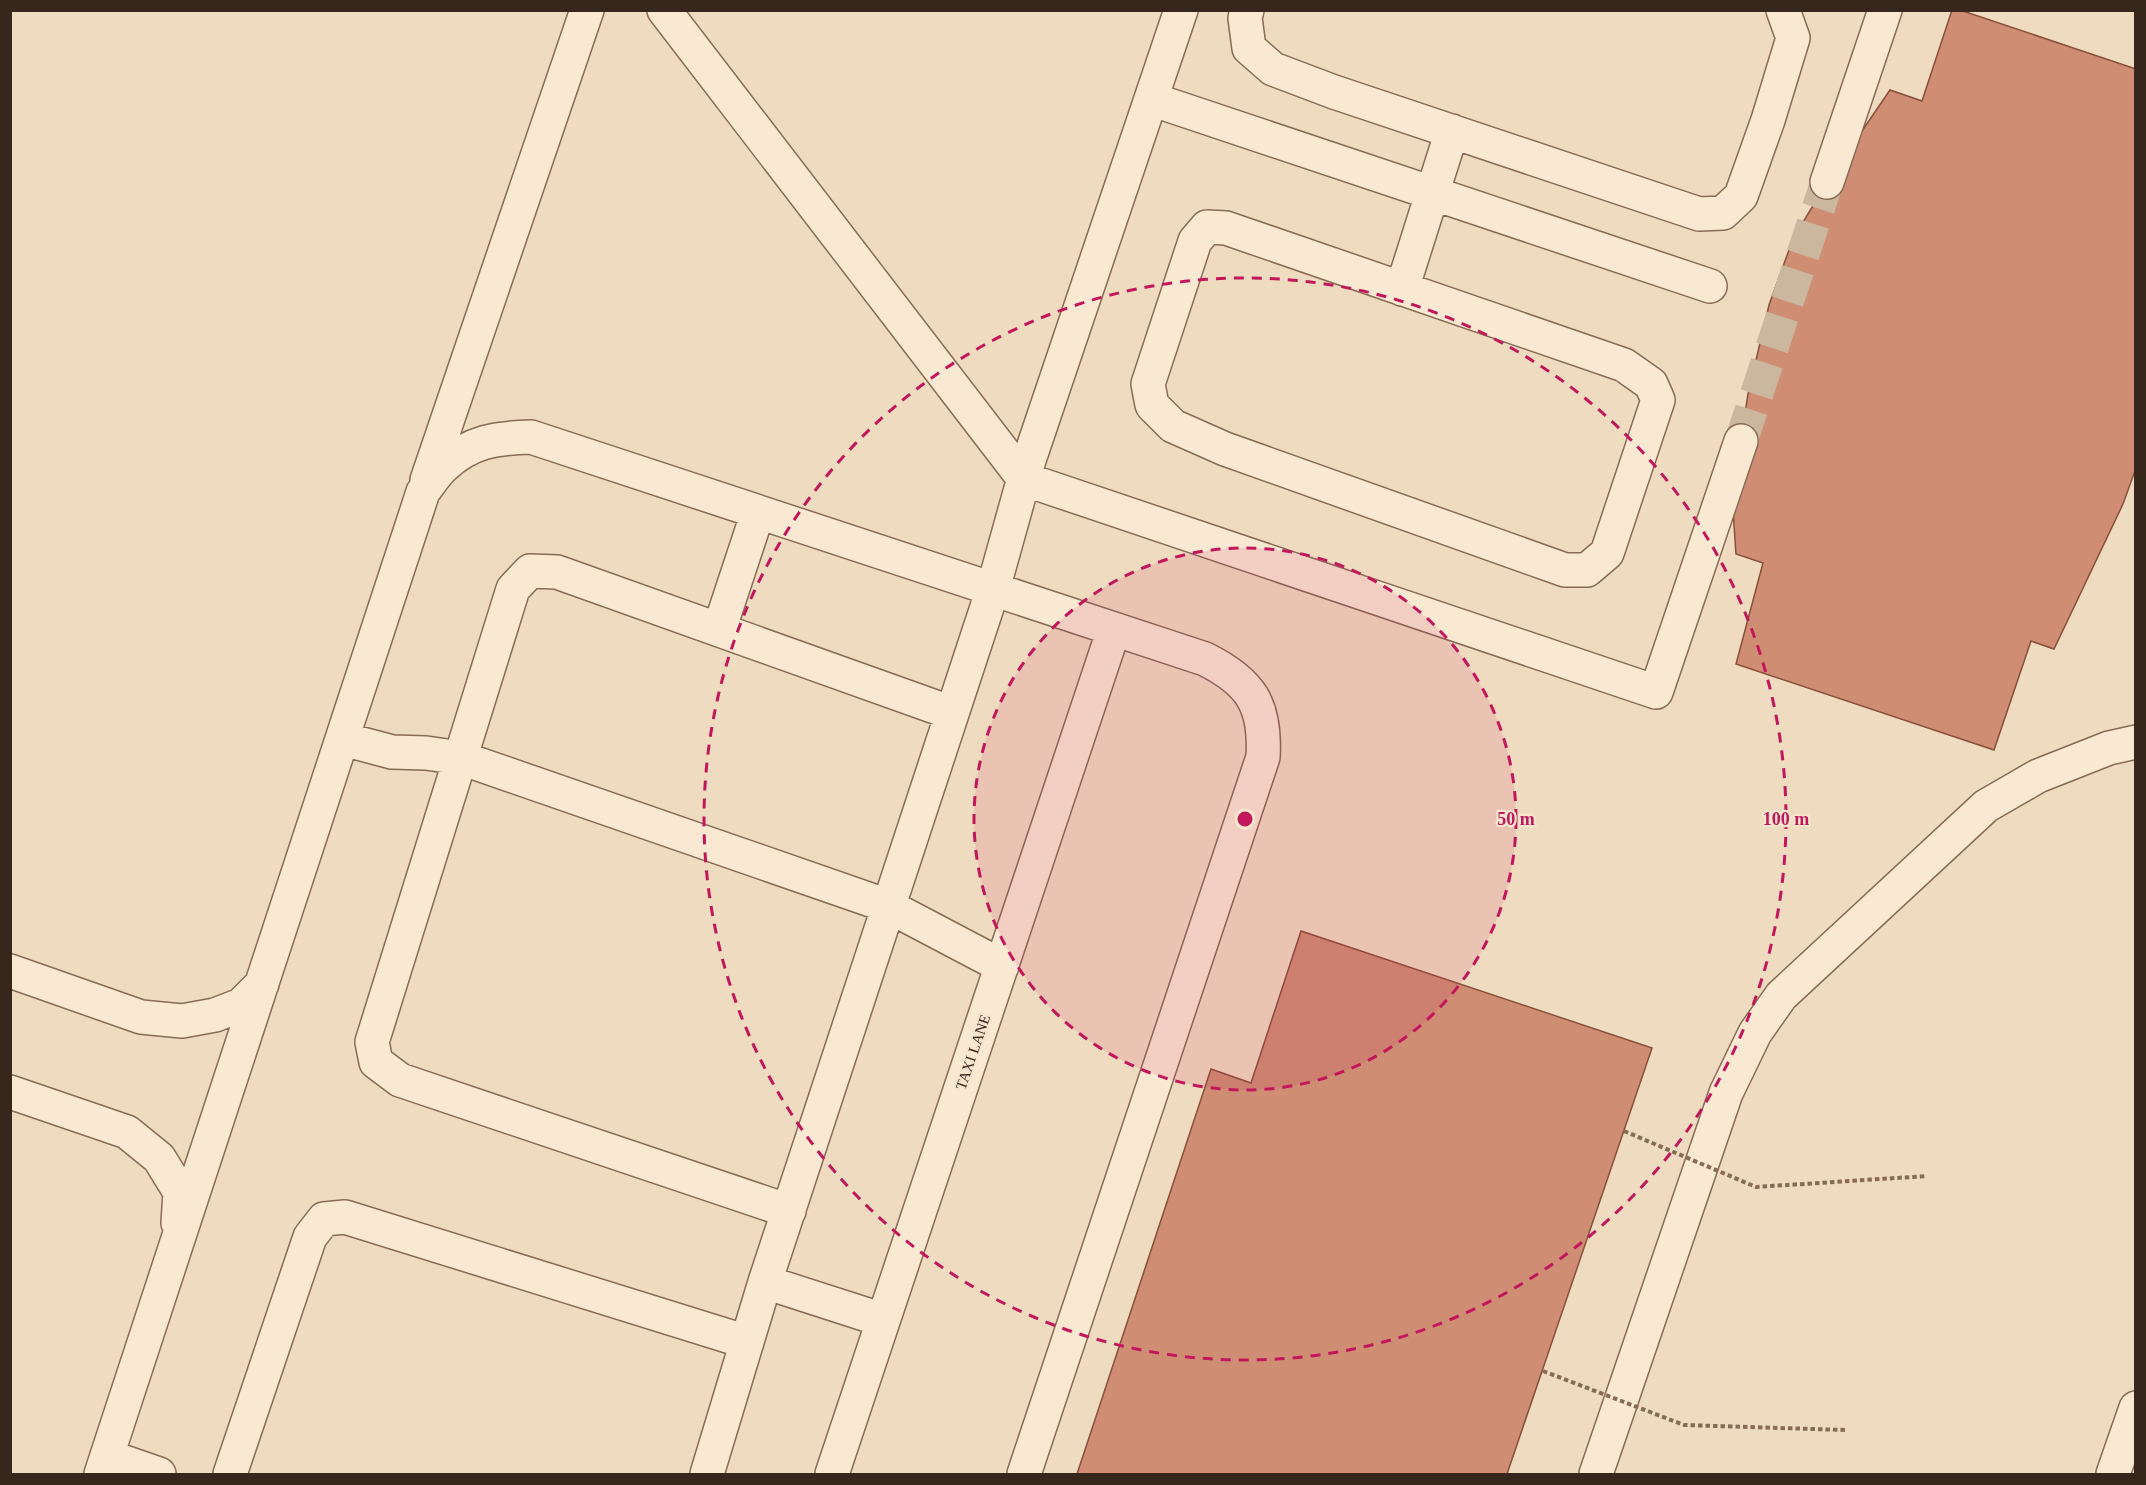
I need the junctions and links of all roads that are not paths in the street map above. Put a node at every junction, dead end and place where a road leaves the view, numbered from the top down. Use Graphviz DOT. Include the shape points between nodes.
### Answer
graph roads {
  1 [pos="587,10"];
  2 [pos="664,10"];
  3 [pos="1181,10"];
  4 [pos="1247,10"];
  5 [pos="1783,10"];
  6 [pos="1885,10"];
  7 [pos="1151,99"];
  8 [pos="1452,131"];
  9 [pos="1827,182"];
  10 [pos="1433,194"];
  11 [pos="1710,286"];
  12 [pos="1402,289"];
  13 [pos="1741,441"];
  14 [pos="1024,479"];
  15 [pos="423,492"];
  16 [pos="758,512"];
  17 [pos="993,589"];
  18 [pos="1114,629"];
  19 [pos="719,630"];
  20 [pos="952,713"];
  21 [pos="343,739"];
  22 [pos="2136,742"];
  23 [pos="461,758"];
  24 [pos="888,906"];
  25 [pos="1002,966"];
  26 [pos="10,971"];
  27 [pos="262,984"];
  28 [pos="10,1092"];
  29 [pos="789,1211"];
  30 [pos="176,1244"];
  31 [pos="765,1282"];
  32 [pos="883,1320"];
  33 [pos="747,1342"];
  34 [pos="2136,1408"];
  35 [pos="104,1465"];
  36 [pos="159,1474"];
  37 [pos="230,1474"];
  38 [pos="707,1474"];
  39 [pos="832,1474"];
  40 [pos="1024,1474"];
  41 [pos="1596,1474"];
  42 [pos="2113,1474"];
  1 -- 15 [label="street"];
  2 -- 14 [label="street"];
  3 -- 7 [label="street"];
  4 -- 8 [label="street" via="1249,48 1273,69"];
  5 -- 8 [label="street" via="1793,38 1741,196 1722,213 1699,214"];
  6 -- 9 [label="street"];
  7 -- 10 [label="street"];
  7 -- 14 [label="street"];
  8 -- 10 [label="street"];
  10 -- 11 [label="street"];
  10 -- 12 [label="street"];
  12 -- 12 [label="street" via="1226,228 1207,227 1195,241 1148,384 1152,405 1173,426 1225,449 1565,570 1587,570 1607,553 1658,400 1651,384 1624,365"];
  13 -- 14 [label="street" via="1656,692"];
  14 -- 17 [label="street"];
  15 -- 16 [label="street" via="443,466 469,448 500,437 531,437"];
  15 -- 21 [label="street"];
  16 -- 17 [label="street"];
  16 -- 19 [label="street"];
  17 -- 18 [label="street"];
  17 -- 20 [label="street"];
  18 -- 25 [label="street, TAXI LANE"];
  18 -- 40 [label="street" via="1227,670 1246,687 1258,708 1265,732 1263,757"];
  19 -- 20 [label="street"];
  19 -- 23 [label="street" via="557,572 530,571 513,590"];
  20 -- 24 [label="street"];
  21 -- 23 [label="street" via="392,752"];
  21 -- 27 [label="street"];
  22 -- 41 [label="street" via="2109,748 2038,776 1986,806 1781,996 1755,1033 1726,1093"];
  23 -- 24 [label="street"];
  23 -- 29 [label="street" via="372,1042 376,1062 400,1080"];
  24 -- 25 [label="street"];
  24 -- 29 [label="street"];
  25 -- 32 [label="street, TAXI LANE"];
  26 -- 27 [label="street" via="141,1017 182,1021 241,1005"];
  27 -- 30 [label="street"];
  28 -- 30 [label="street" via="127,1132 159,1158 180,1192"];
  29 -- 31 [label="street"];
  30 -- 35 [label="street"];
  31 -- 32 [label="street"];
  31 -- 33 [label="street"];
  32 -- 39 [label="street, TAXI LANE"];
  33 -- 37 [label="street" via="345,1217 324,1219 310,1237"];
  33 -- 38 [label="street"];
  34 -- 42 [label="street"];
  35 -- 36 [label="street"];
}
